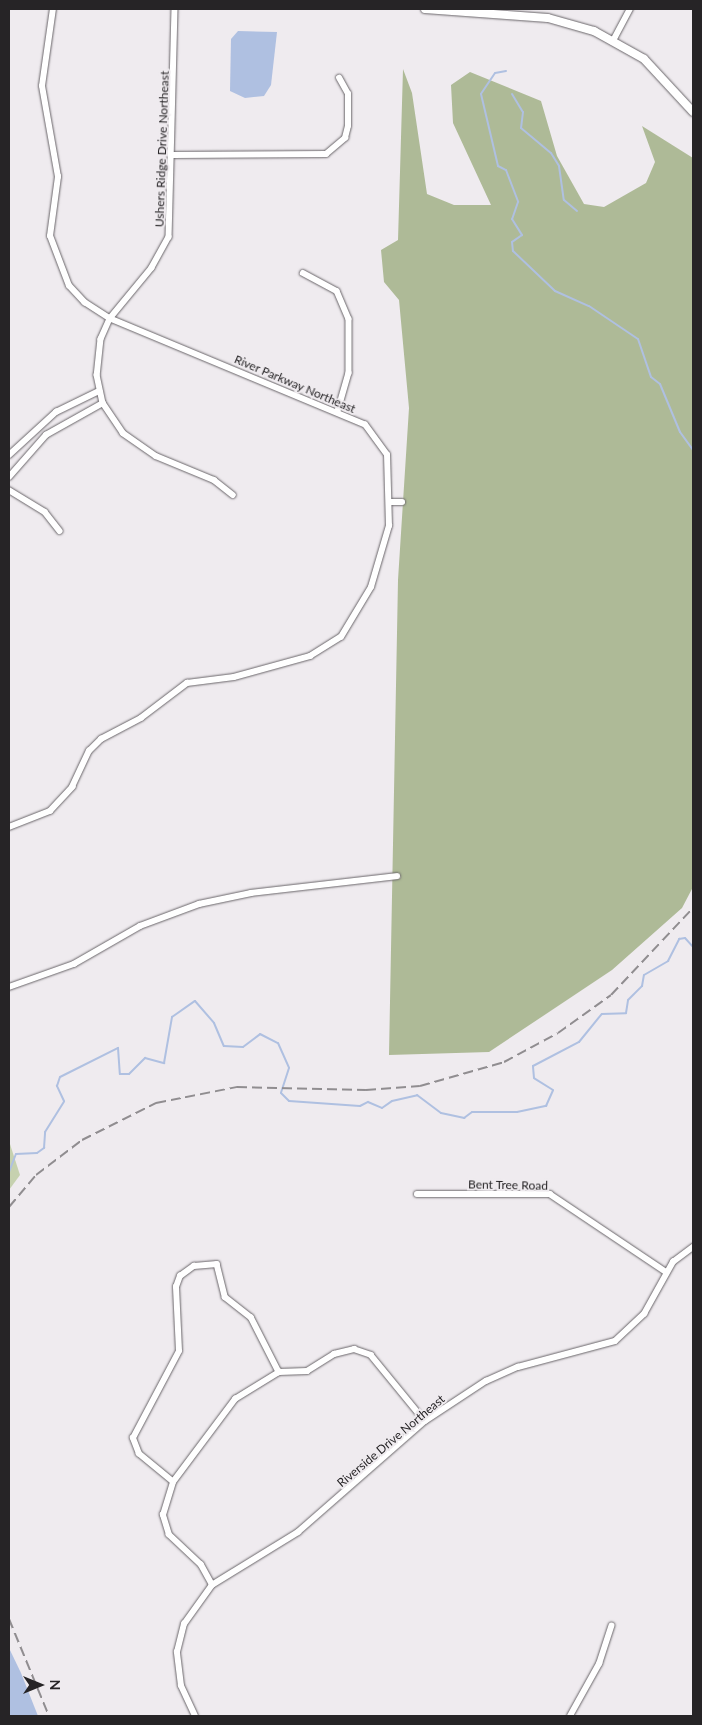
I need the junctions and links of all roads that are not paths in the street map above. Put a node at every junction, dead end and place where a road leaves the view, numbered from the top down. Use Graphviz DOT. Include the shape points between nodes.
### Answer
graph roads {
  1 [pos="53,9"];
  2 [pos="175,9"];
  3 [pos="425,9"];
  4 [pos="630,9"];
  5 [pos="614,39"];
  6 [pos="339,78"];
  7 [pos="693,112"];
  8 [pos="173,155"];
  9 [pos="303,273"];
  10 [pos="110,319"];
  11 [pos="100,391"];
  12 [pos="104,403"];
  13 [pos="338,411"];
  14 [pos="9,455"];
  15 [pos="9,477"];
  16 [pos="9,490"];
  17 [pos="233,495"];
  18 [pos="390,502"];
  19 [pos="402,502"];
  20 [pos="60,530"];
  21 [pos="9,827"];
  22 [pos="397,876"];
  23 [pos="9,988"];
  24 [pos="417,1194"];
  25 [pos="693,1247"];
  26 [pos="666,1272"];
  27 [pos="279,1372"];
  28 [pos="425,1421"];
  29 [pos="173,1482"];
  30 [pos="212,1585"];
  31 [pos="611,1626"];
  32 [pos="195,1716"];
  33 [pos="570,1716"];
  1 -- 10 [label="street, River Parkway Northeast" via="42,86 58,177 50,236 58,266 69,286 85,303"];
  2 -- 8 [label="street, Ushers Ridge Drive Northeast"];
  3 -- 5 [label="street" via="548,18"];
  4 -- 5 [label="street"];
  5 -- 7 [label="street" via="656,70"];
  6 -- 8 [label="street" via="348,94 348,126 344,138 326,154"];
  8 -- 10 [label="street, Ushers Ridge Drive Northeast" via="168,237 152,268"];
  9 -- 13 [label="street" via="337,291 349,319 349,373"];
  10 -- 11 [label="street, Ushers Ridge Drive Northeast" via="97,359"];
  10 -- 13 [label="street, River Parkway Northeast"];
  11 -- 12 [label="street, Ushers Ridge Drive Northeast"];
  11 -- 14 [label="street" via="56,412"];
  12 -- 15 [label="street" via="46,434"];
  12 -- 17 [label="street, Ushers Ridge Drive Northeast" via="113,421 138,446 214,480"];
  13 -- 18 [label="street, River Parkway Northeast" via="366,425 379,439 390,473"];
  16 -- 20 [label="street" via="45,512"];
  18 -- 19 [label="street"];
  18 -- 21 [label="street, River Parkway Northeast" via="385,552 355,620 342,636 310,656 234,677 187,683 141,718 101,739 89,751 72,787 50,811"];
  22 -- 23 [label="street" via="250,893 199,904 140,926 74,964"];
  24 -- 26 [label="street, Bent Tree Road" via="550,1194"];
  25 -- 26 [label="street, Riverside Drive Northeast"];
  26 -- 28 [label="street, Riverside Drive Northeast" via="644,1314 615,1341 510,1370"];
  27 -- 28 [label="street" via="307,1372 344,1349 362,1350 381,1365"];
  27 -- 29 [label="street" via="224,1410 191,1463"];
  27 -- 29 [label="street" via="251,1317 225,1297 217,1264 194,1266 180,1276 176,1287 179,1352 133,1438 139,1454"];
  28 -- 30 [label="street, Riverside Drive Northeast" via="298,1532"];
  29 -- 30 [label="street" via="166,1499 164,1525 201,1565"];
  30 -- 32 [label="street, Riverside Drive Northeast" via="196,1602 180,1637 181,1686"];
  31 -- 33 [label="street" via="599,1664"];
}
